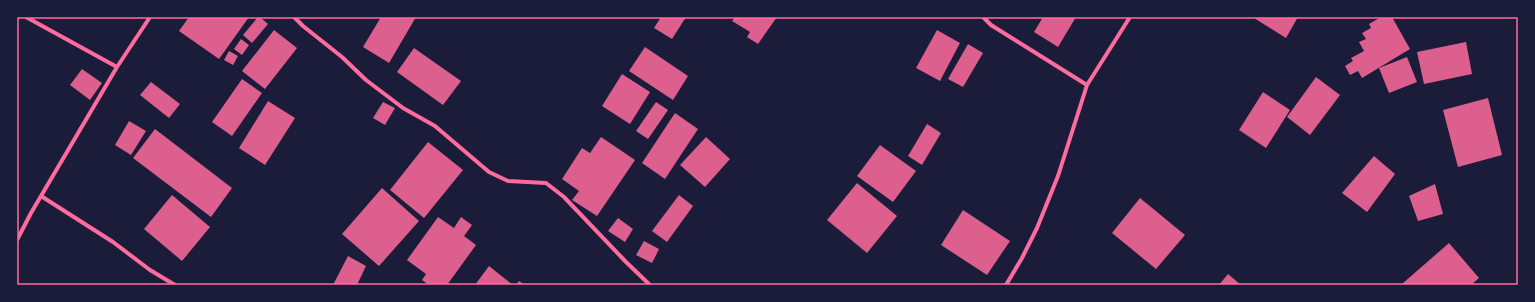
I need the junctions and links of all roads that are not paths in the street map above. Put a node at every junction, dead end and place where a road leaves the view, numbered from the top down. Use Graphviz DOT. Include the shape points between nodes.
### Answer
graph roads {
  1 [pos="26,17"];
  2 [pos="150,17"];
  3 [pos="294,17"];
  4 [pos="983,17"];
  5 [pos="1130,17"];
  6 [pos="117,67"];
  7 [pos="1087,85"];
  8 [pos="41,196"];
  9 [pos="17,240"];
  10 [pos="175,285"];
  11 [pos="650,285"];
  12 [pos="1006,285"];
  1 -- 6 [label="street"];
  2 -- 6 [label="street"];
  3 -- 11 [label="street" via="366,80 403,108 435,126 489,172 508,181 546,183 564,197"];
  4 -- 7 [label="street" via="991,25"];
  5 -- 7 [label="street"];
  6 -- 8 [label="street"];
  7 -- 12 [label="street" via="1058,176 1037,228"];
  8 -- 9 [label="street"];
  8 -- 10 [label="street"];
}
